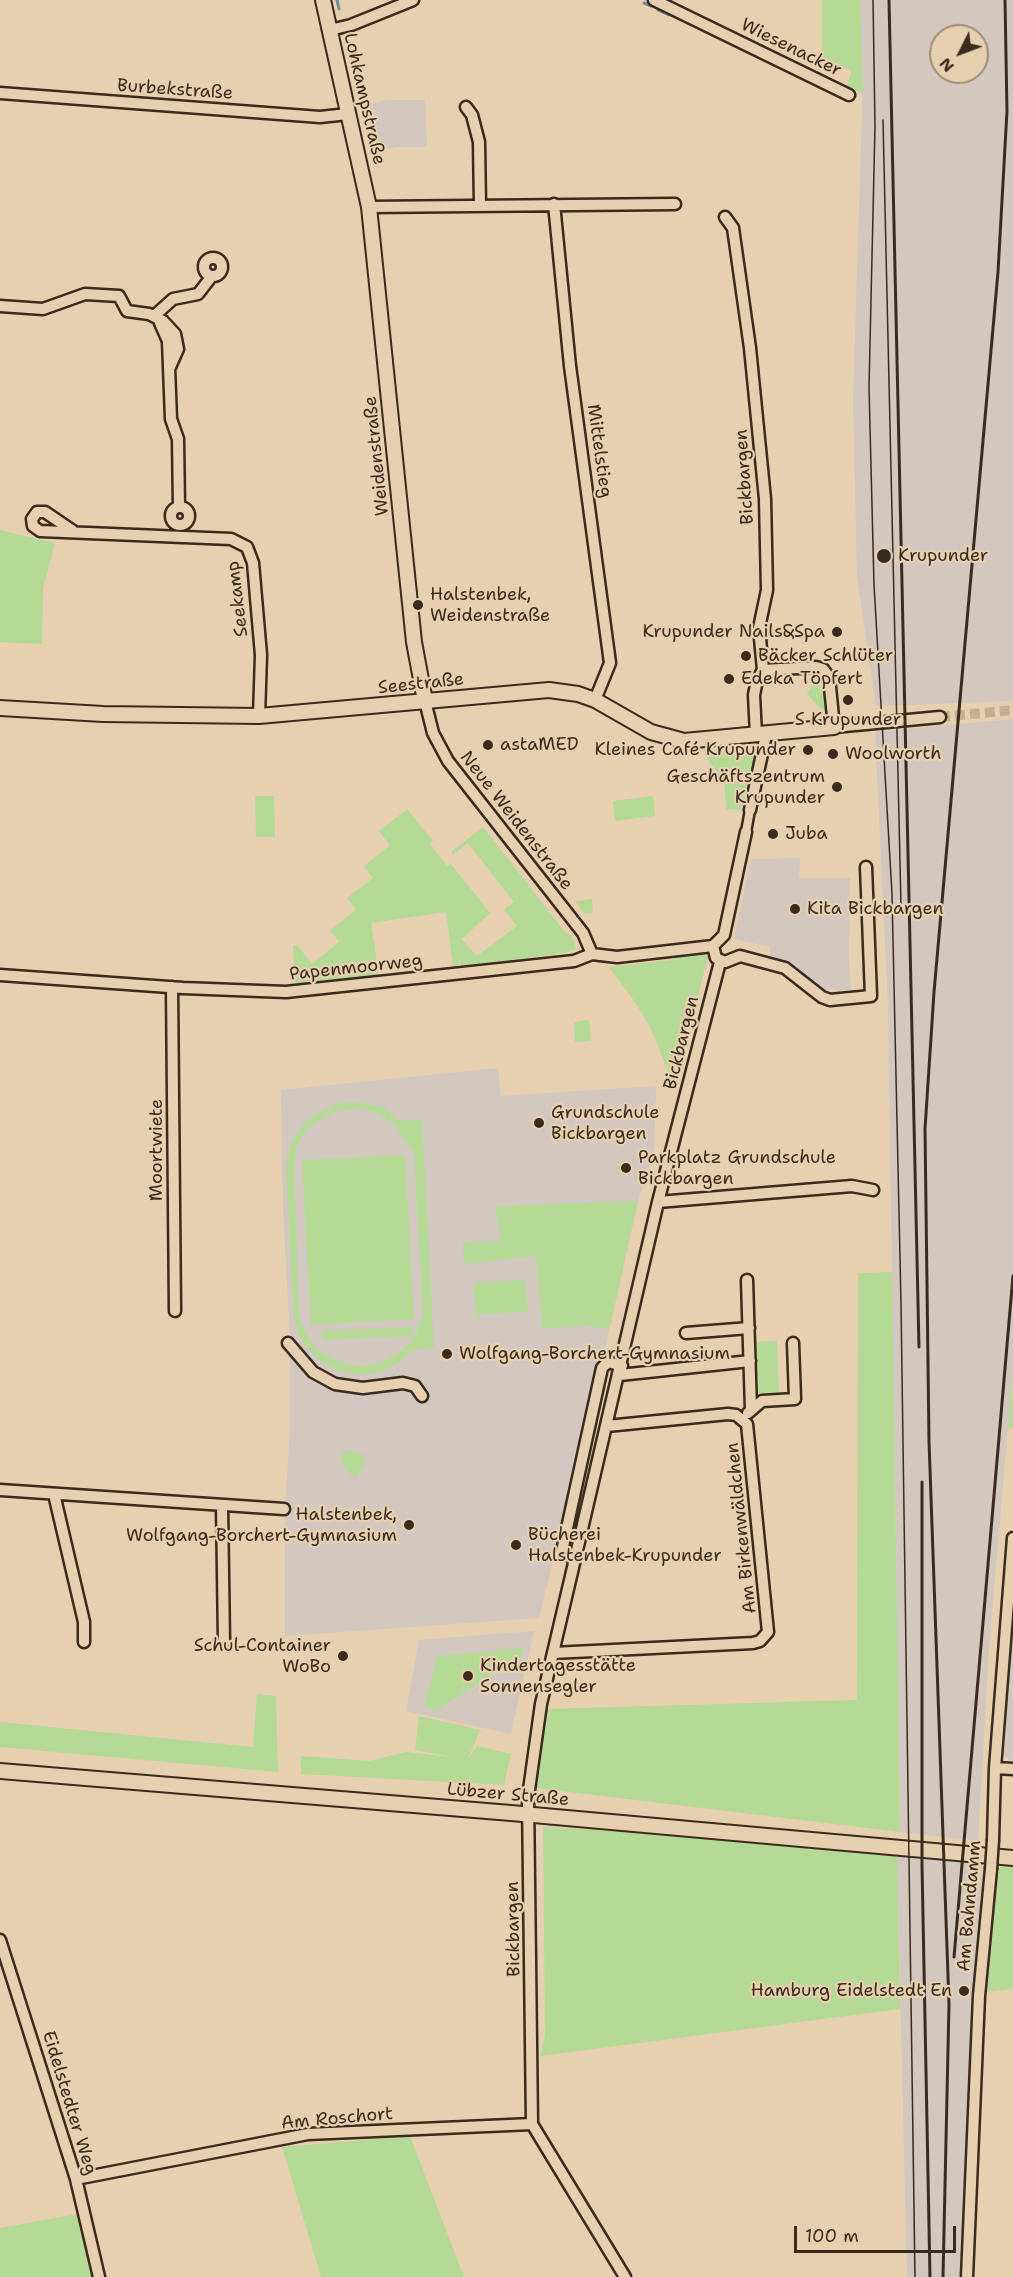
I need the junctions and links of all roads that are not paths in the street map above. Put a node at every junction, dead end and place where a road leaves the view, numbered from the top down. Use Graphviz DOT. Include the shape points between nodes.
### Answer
graph roads {
  1 [pos="323,0"];
  2 [pos="414,0"];
  3 [pos="654,0"];
  4 [pos="330,30"];
  5 [pos="0,93"];
  6 [pos="849,95"];
  7 [pos="466,107"];
  8 [pos="348,114"];
  9 [pos="557,204"];
  10 [pos="675,204"];
  11 [pos="480,206"];
  12 [pos="369,207"];
  13 [pos="725,217"];
  14 [pos="212,276"];
  15 [pos="0,306"];
  16 [pos="154,316"];
  17 [pos="73,531"];
  18 [pos="179,531"];
  19 [pos="763,670"];
  20 [pos="595,700"];
  21 [pos="425,701"];
  22 [pos="0,708"];
  23 [pos="260,716"];
  24 [pos="940,717"];
  25 [pos="834,727"];
  26 [pos="761,735"];
  27 [pos="750,810"];
  28 [pos="746,832"];
  29 [pos="866,867"];
  30 [pos="713,946"];
  31 [pos="592,954"];
  32 [pos="720,962"];
  33 [pos="0,975"];
  34 [pos="172,987"];
  35 [pos="873,1190"];
  36 [pos="658,1202"];
  37 [pos="747,1280"];
  38 [pos="175,1311"];
  39 [pos="749,1328"];
  40 [pos="686,1333"];
  41 [pos="288,1343"];
  42 [pos="793,1343"];
  43 [pos="750,1361"];
  44 [pos="621,1370"];
  45 [pos="422,1396"];
  46 [pos="751,1410"];
  47 [pos="742,1419"];
  48 [pos="607,1426"];
  49 [pos="0,1490"];
  50 [pos="54,1494"];
  51 [pos="222,1505"];
  52 [pos="284,1509"];
  53 [pos="1013,1538"];
  54 [pos="575,1559"];
  55 [pos="84,1642"];
  56 [pos="224,1642"];
  57 [pos="553,1653"];
  58 [pos="995,1767"];
  59 [pos="1013,1769"];
  60 [pos="0,1772"];
  61 [pos="528,1815"];
  62 [pos="1013,1858"];
  63 [pos="0,1940"];
  64 [pos="532,2124"];
  65 [pos="75,2179"];
  66 [pos="99,2277"];
  67 [pos="625,2277"];
  68 [pos="967,2277"];
  1 -- 4 [label="street, Lohkampstraße"];
  2 -- 4 [label="street"];
  3 -- 6 [label="street, Wiesenacker"];
  4 -- 8 [label="street, Lohkampstraße"];
  5 -- 8 [label="street, Burbekstraße" via="320,117"];
  7 -- 11 [label="street" via="472,115 478,142"];
  8 -- 12 [label="street, Lohkampstraße"];
  9 -- 10 [label="street"];
  9 -- 11 [label="street"];
  9 -- 20 [label="street, Mittelstieg" via="570,366 610,663"];
  11 -- 12 [label="street"];
  12 -- 21 [label="street, Weidenstraße" via="414,642"];
  13 -- 19 [label="street, Bickbargen" via="733,228 765,499 767,590 759,628"];
  14 -- 16 [label="street" via="198,294 172,298"];
  15 -- 16 [label="street" via="43,309 85,294 119,296 127,311"];
  16 -- 18 [label="street" via="170,327 178,340 177,356 170,367 171,419 178,439 179,507 171,517"];
  17 -- 18 [label="street, Seekamp"];
  18 -- 23 [label="street, Seekamp" via="239,541 251,555 261,655"];
  19 -- 25 [label="street" via="816,666 823,669 829,677"];
  19 -- 26 [label="street, Bickbargen" via="754,695"];
  20 -- 21 [label="street, Seestraße" via="540,690"];
  20 -- 26 [label="street, Seestraße" via="668,738 684,741"];
  21 -- 23 [label="street, Seestraße"];
  21 -- 31 [label="street, Neue Weidenstraße" via="433,733 448,761 583,933"];
  22 -- 23 [label="street, Seestraße"];
  24 -- 25 [label="street, Seestraße"];
  25 -- 26 [label="street, Seestraße"];
  26 -- 27 [label="street, Bickbargen"];
  27 -- 28 [label="street, Bickbargen"];
  28 -- 30 [label="street, Bickbargen" via="723,935"];
  29 -- 32 [label="street" via="871,996 830,1000 785,968 740,956"];
  30 -- 31 [label="street, Papenmoorweg" via="617,957"];
  30 -- 32 [label="street"];
  31 -- 34 [label="street, Papenmoorweg" via="574,961 286,992"];
  32 -- 36 [label="street, Bickbargen"];
  33 -- 34 [label="street, Papenmoorweg"];
  34 -- 38 [label="street, Moortwiete"];
  35 -- 36 [label="street" via="852,1186"];
  36 -- 44 [label="street, Bickbargen"];
  37 -- 39 [label="street"];
  39 -- 40 [label="street"];
  39 -- 43 [label="street"];
  41 -- 45 [label="street" via="313,1372 335,1384 363,1388 403,1383 415,1386"];
  42 -- 46 [label="street, Am Birkenwäldchen" via="795,1398 762,1401"];
  43 -- 44 [label="street"];
  43 -- 46 [label="street"];
  44 -- 48 [label="street, Bickbargen"];
  44 -- 54 [label="street" via="608,1362 602,1368 562,1551"];
  46 -- 47 [label="street, Am Birkenwäldchen"];
  47 -- 48 [label="street, Am Birkenwäldchen" via="728,1414"];
  47 -- 57 [label="street, Am Birkenwäldchen" via="749,1431 769,1625 765,1638 753,1643"];
  48 -- 54 [label="street, Bickbargen"];
  49 -- 50 [label="street"];
  50 -- 51 [label="street"];
  50 -- 55 [label="street" via="84,1622"];
  51 -- 52 [label="street"];
  51 -- 56 [label="street"];
  53 -- 58 [label="street, Am Bahndamm"];
  54 -- 57 [label="street, Bickbargen"];
  57 -- 61 [label="street, Bickbargen" via="541,1704"];
  58 -- 59 [label="street"];
  58 -- 68 [label="street, Am Bahndamm, bridge"];
  60 -- 61 [label="street, Lübzer Straße"];
  61 -- 62 [label="street, Lübzer Straße"];
  61 -- 64 [label="street, Bickbargen"];
  63 -- 65 [label="street, Eidelstedter Weg"];
  64 -- 65 [label="street, Am Roschort" via="308,2134"];
  64 -- 67 [label="street"];
  65 -- 66 [label="street, Eidelstedter Weg"];
}
